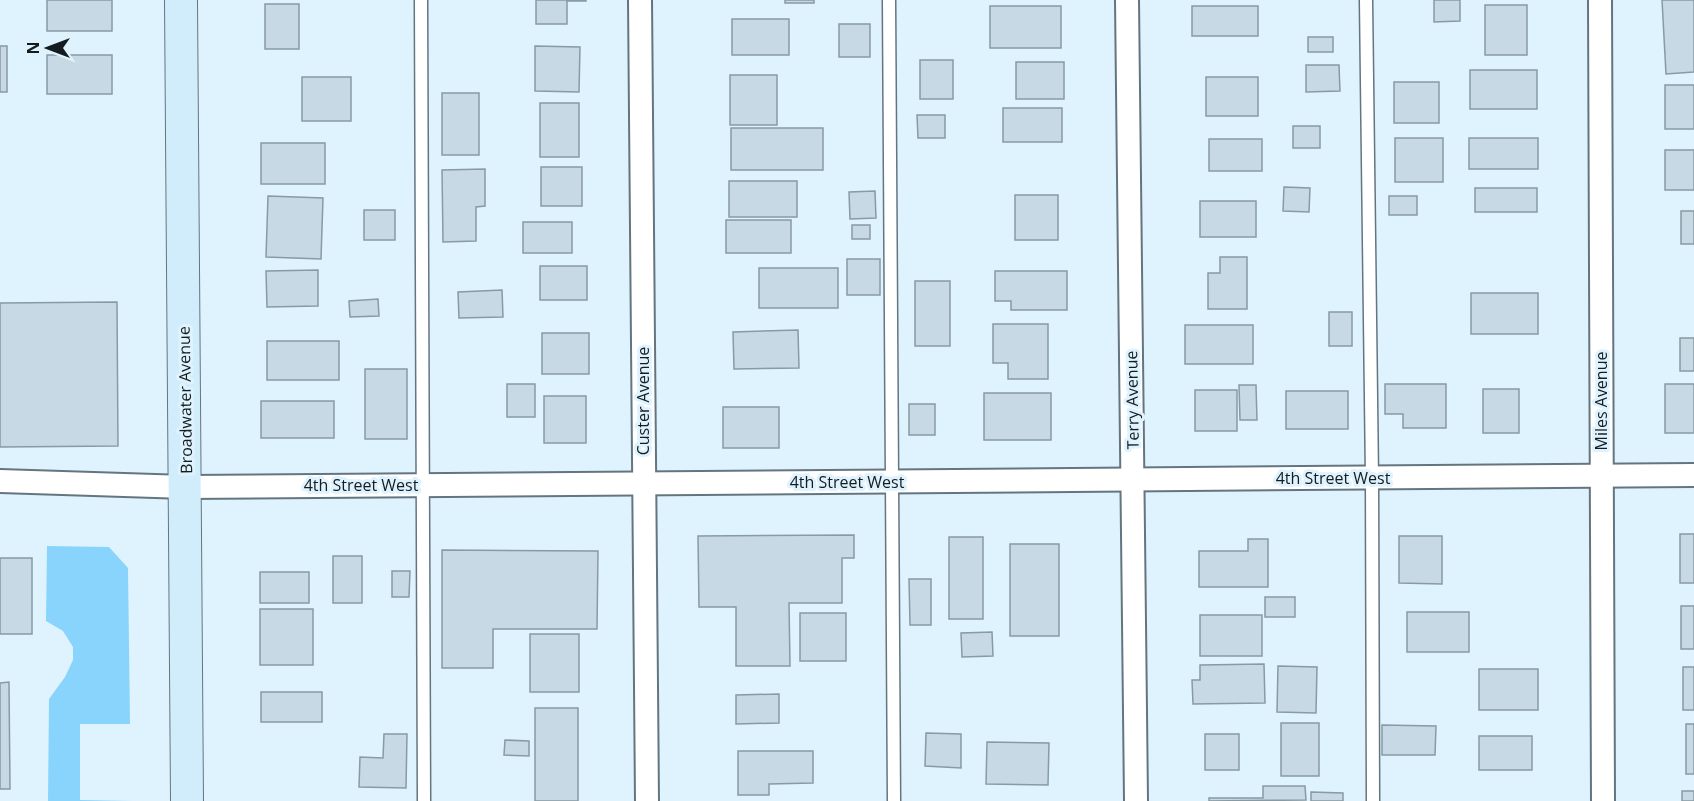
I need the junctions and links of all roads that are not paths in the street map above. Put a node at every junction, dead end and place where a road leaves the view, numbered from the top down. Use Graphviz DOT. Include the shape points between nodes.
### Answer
graph roads {
  1 [pos="181,0"];
  2 [pos="421,0"];
  3 [pos="640,0"];
  4 [pos="889,0"];
  5 [pos="1127,0"];
  6 [pos="1366,0"];
  7 [pos="1600,0"];
  8 [pos="1694,475"];
  9 [pos="1602,476"];
  10 [pos="1372,478"];
  11 [pos="1133,479"];
  12 [pos="0,481"];
  13 [pos="892,481"];
  14 [pos="644,483"];
  15 [pos="424,485"];
  16 [pos="186,487"];
  17 [pos="187,801"];
  18 [pos="424,801"];
  19 [pos="647,801"];
  20 [pos="894,801"];
  21 [pos="1136,801"];
  22 [pos="1373,801"];
  23 [pos="1604,801"];
  1 -- 16 [label="main road, Broadwater Avenue"];
  2 -- 15 [label="lane"];
  3 -- 14 [label="street, Custer Avenue"];
  4 -- 13 [label="lane"];
  5 -- 11 [label="street, Terry Avenue"];
  6 -- 10 [label="lane"];
  7 -- 9 [label="street, Miles Avenue"];
  8 -- 9 [label="street, 4th Street West"];
  9 -- 10 [label="street, 4th Street West"];
  9 -- 23 [label="street, Miles Avenue"];
  10 -- 11 [label="street, 4th Street West"];
  10 -- 22 [label="lane"];
  11 -- 13 [label="street, 4th Street West"];
  11 -- 21 [label="street, Terry Avenue"];
  12 -- 16 [label="street, 4th Street West"];
  13 -- 14 [label="street, 4th Street West"];
  13 -- 20 [label="lane"];
  14 -- 15 [label="street, 4th Street West"];
  14 -- 19 [label="street, Custer Avenue"];
  15 -- 16 [label="street, 4th Street West"];
  15 -- 18 [label="lane"];
  16 -- 17 [label="main road, Broadwater Avenue"];
}
